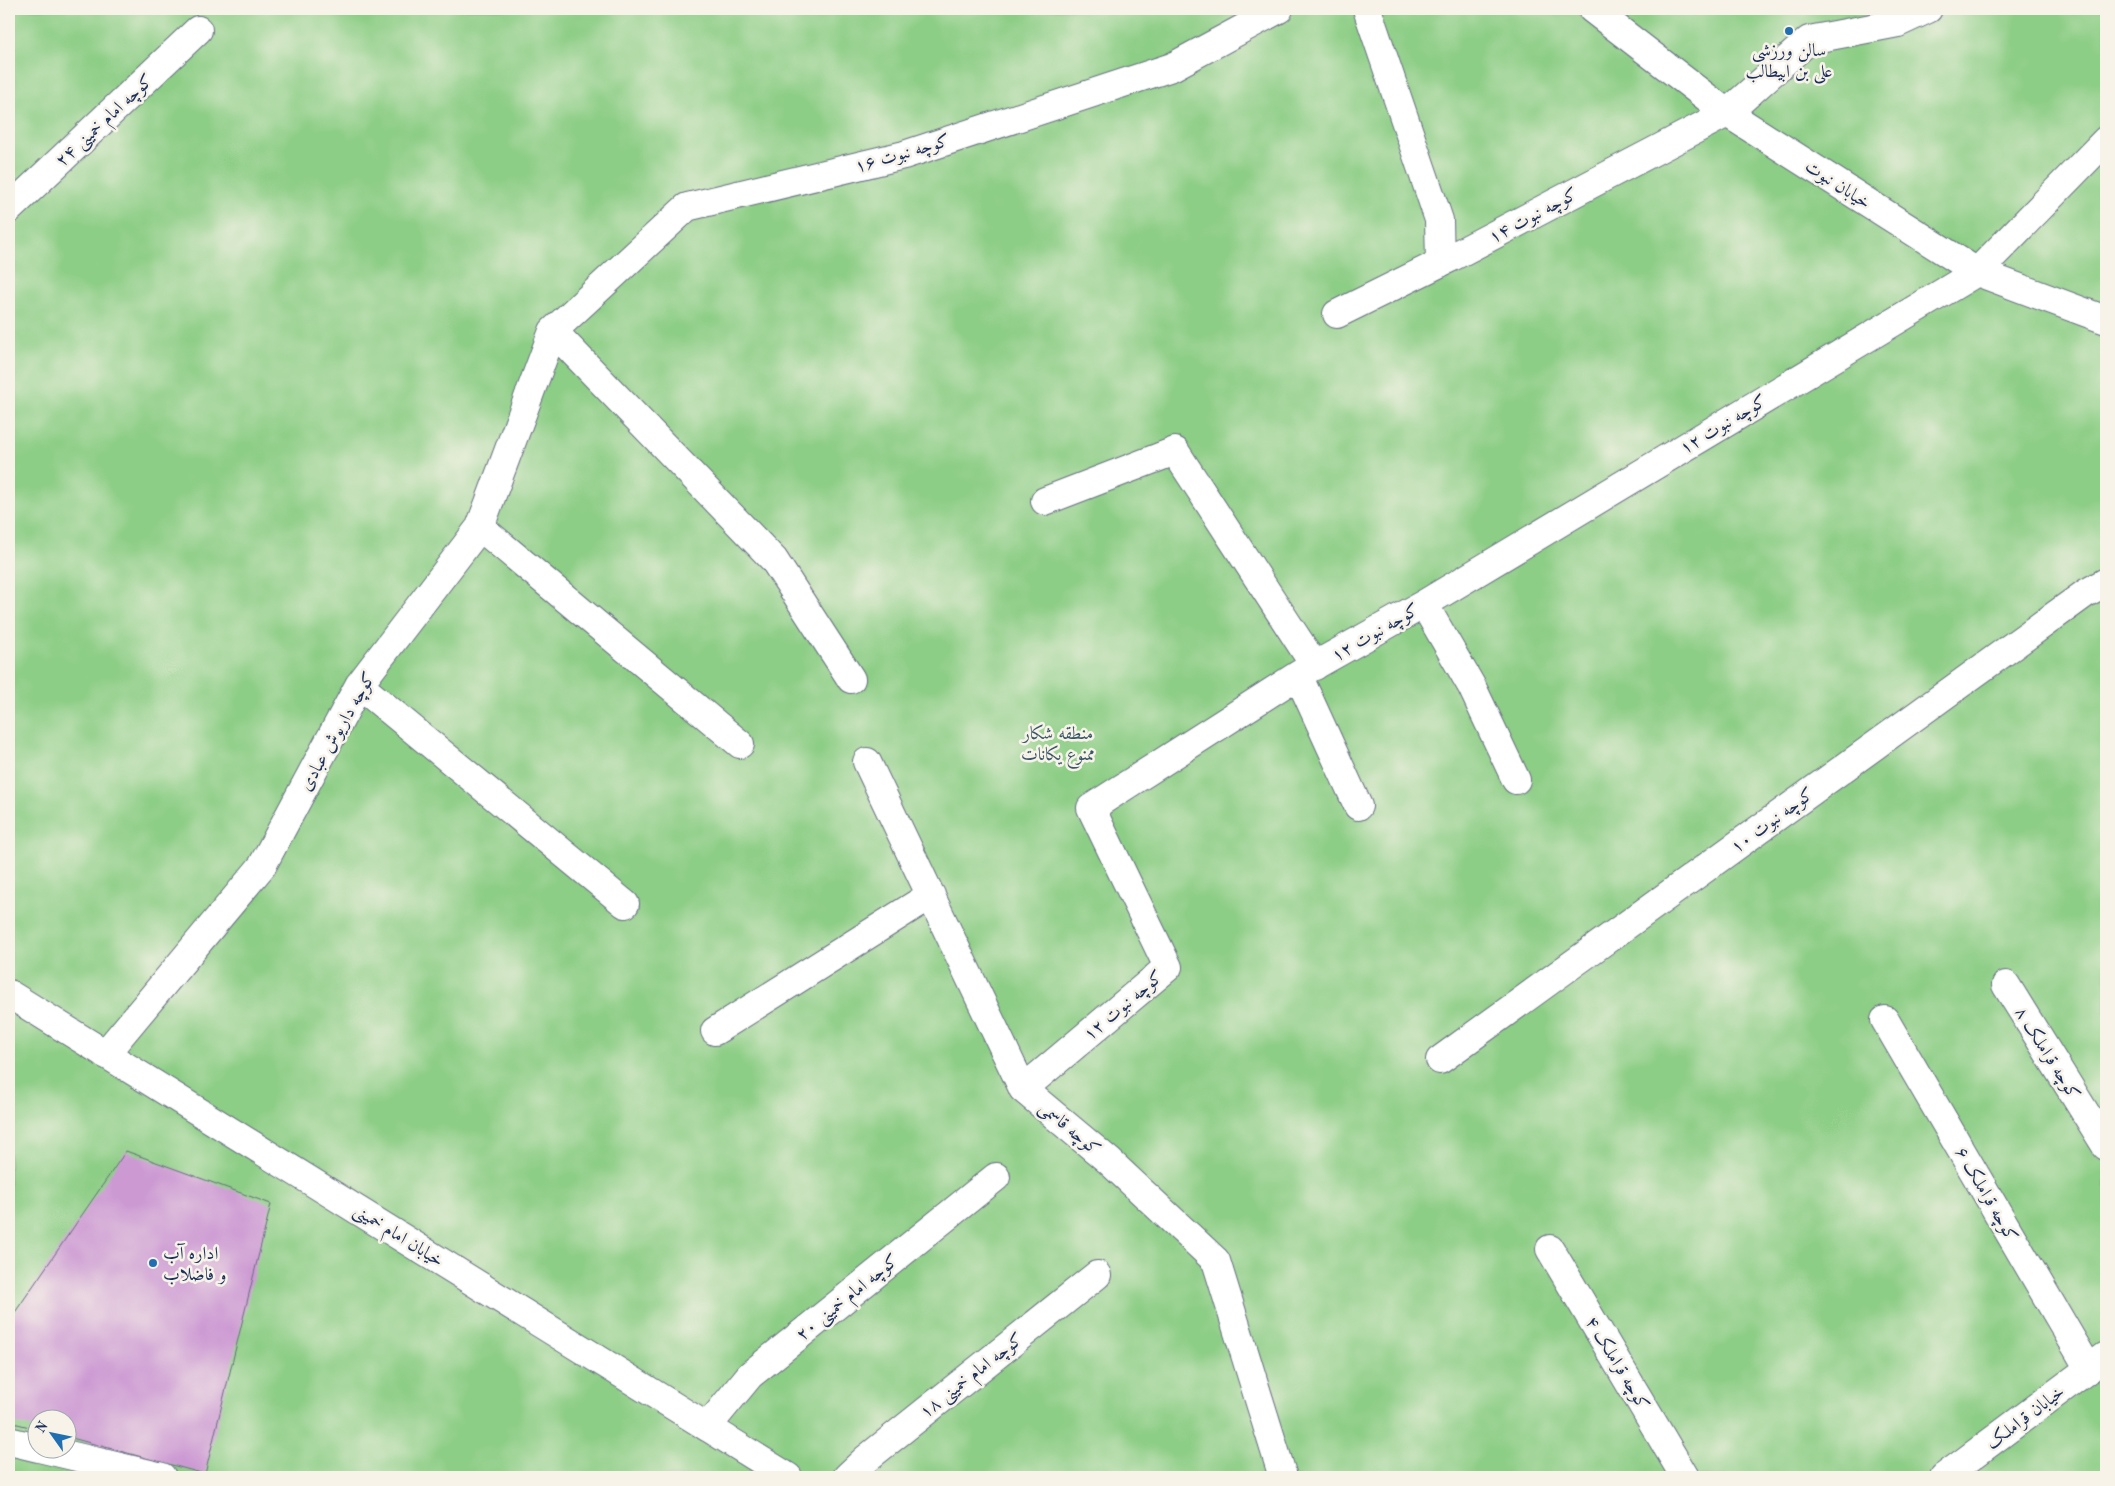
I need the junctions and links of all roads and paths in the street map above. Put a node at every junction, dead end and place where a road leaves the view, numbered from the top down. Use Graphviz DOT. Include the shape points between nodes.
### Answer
graph roads {
  1 [pos="1279,9"];
  2 [pos="1367,9"];
  3 [pos="1592,9"];
  4 [pos="1928,9"];
  5 [pos="198,30"];
  6 [pos="1727,113"];
  7 [pos="2106,140"];
  8 [pos="9,209"];
  9 [pos="1440,263"];
  10 [pos="1977,272"];
  11 [pos="1337,314"];
  12 [pos="2106,320"];
  13 [pos="553,331"];
  14 [pos="1045,501"];
  15 [pos="480,528"];
  16 [pos="2106,582"];
  17 [pos="1424,604"];
  18 [pos="1306,670"];
  19 [pos="851,679"];
  20 [pos="359,685"];
  21 [pos="740,744"];
  22 [pos="867,762"];
  23 [pos="1516,780"];
  24 [pos="1358,806"];
  25 [pos="931,895"];
  26 [pos="625,904"];
  27 [pos="2006,985"];
  28 [pos="9,994"];
  29 [pos="1885,1020"];
  30 [pos="715,1031"];
  31 [pos="105,1054"];
  32 [pos="1440,1060"];
  33 [pos="1023,1089"];
  34 [pos="2106,1146"];
  35 [pos="996,1177"];
  36 [pos="1550,1249"];
  37 [pos="1097,1275"];
  38 [pos="2098,1363"];
  39 [pos="707,1427"];
  40 [pos="9,1441"];
  41 [pos="28,1446"];
  42 [pos="78,1457"];
  43 [pos="162,1477"];
  44 [pos="788,1477"];
  45 [pos="847,1477"];
  46 [pos="1283,1477"];
  47 [pos="1685,1477"];
  48 [pos="1944,1477"];
  1 -- 13 [label="street, کوچه نبوت ۱۶" via="1172,67 904,155 687,206"];
  2 -- 9 [label="street" via="1439,220"];
  3 -- 6 [label="street, خیابان نبوت"];
  4 -- 6 [label="street, کوچه نبوت ۱۴" via="1898,23 1809,40"];
  5 -- 8 [label="street, کوچه امام خمینی ۲۴"];
  6 -- 9 [label="street, کوچه نبوت ۱۴"];
  6 -- 10 [label="street, خیابان نبوت"];
  7 -- 10 [label="street, کوچه نبوت ۱۲"];
  9 -- 11 [label="street, کوچه نبوت ۱۴"];
  10 -- 12 [label="street, خیابان نبوت"];
  10 -- 17 [label="street, کوچه نبوت ۱۲"];
  13 -- 15 [label="street, کوچه داریوش عبادی"];
  13 -- 19 [label="street" via="774,560"];
  14 -- 18 [label="street" via="1175,451"];
  15 -- 20 [label="street, کوچه داریوش عبادی"];
  15 -- 21 [label="street"];
  16 -- 32 [label="street, کوچه نبوت ۱۰" via="2086,593"];
  17 -- 18 [label="street, کوچه نبوت ۱۲"];
  17 -- 23 [label="street" via="1472,687"];
  18 -- 24 [label="street"];
  18 -- 33 [label="street, کوچه نبوت ۱۲" via="1091,808 1168,967"];
  20 -- 26 [label="street"];
  20 -- 31 [label="street, کوچه داریوش عبادی" via="262,866"];
  22 -- 25 [label="street, کوچه قاسمی"];
  25 -- 30 [label="street"];
  25 -- 33 [label="street, کوچه قاسمی"];
  27 -- 34 [label="street, کوچه قراملک ۸"];
  28 -- 31 [label="street, خیابان امام خمینی"];
  29 -- 38 [label="street, کوچه قراملک ۶"];
  31 -- 39 [label="street, خیابان امام خمینی"];
  33 -- 46 [label="street, کوچه قاسمی" via="1109,1161 1216,1261"];
  35 -- 39 [label="street, کوچه امام خمینی ۲۰" via="750,1375"];
  36 -- 47 [label="street, کوچه قراملک ۴"];
  37 -- 45 [label="street, کوچه امام خمینی ۱۸"];
  38 -- 48 [label="street, خیابان قراملک"];
  39 -- 44 [label="street, خیابان امام خمینی"];
  40 -- 41 [label="street"];
  42 -- 43 [label="street"];
}
